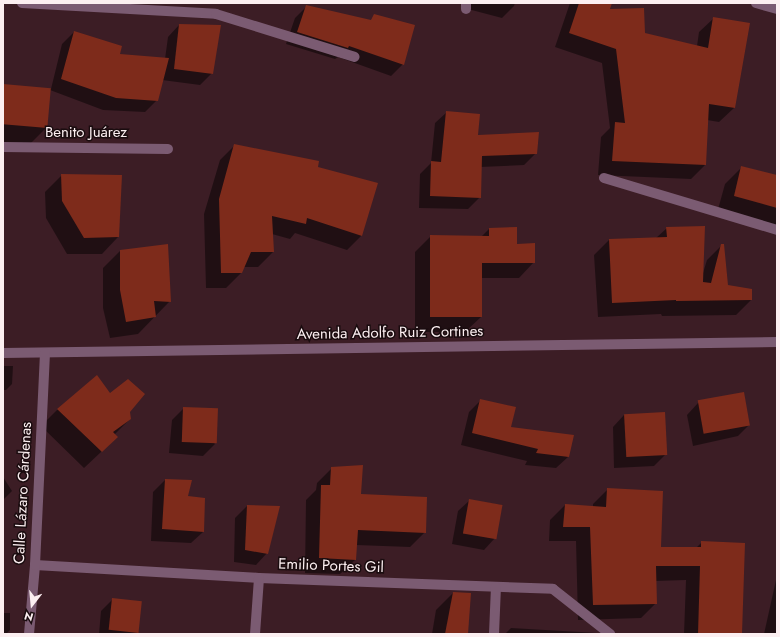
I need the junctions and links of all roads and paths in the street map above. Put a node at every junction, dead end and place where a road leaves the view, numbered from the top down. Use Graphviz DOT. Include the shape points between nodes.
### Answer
graph roads {
  1 [pos="22,3"];
  2 [pos="756,3"];
  3 [pos="777,9"];
  4 [pos="355,57"];
  5 [pos="3,147"];
  6 [pos="168,149"];
  7 [pos="604,178"];
  8 [pos="777,230"];
  9 [pos="777,342"];
  10 [pos="45,353"];
  11 [pos="3,354"];
  12 [pos="35,565"];
  13 [pos="259,578"];
  14 [pos="496,587"];
  15 [pos="29,634"];
  16 [pos="256,634"];
  17 [pos="494,634"];
  18 [pos="610,634"];
  1 -- 4 [label="street" via="216,14"];
  2 -- 3 [label="street"];
  5 -- 6 [label="street, Benito Juárez"];
  7 -- 8 [label="street"];
  9 -- 10 [label="street, Avenida Adolfo Ruiz Cortines"];
  10 -- 11 [label="street, Avenida Adolfo Ruiz Cortines"];
  10 -- 12 [label="street, Calle Lázaro Cárdenas"];
  12 -- 13 [label="street, Emilio Portes Gil"];
  12 -- 15 [label="street, Calle Lázaro Cárdenas"];
  13 -- 14 [label="street, Emilio Portes Gil"];
  13 -- 16 [label="street"];
  14 -- 17 [label="street"];
  14 -- 18 [label="street, Emilio Portes Gil" via="553,589"];
}
